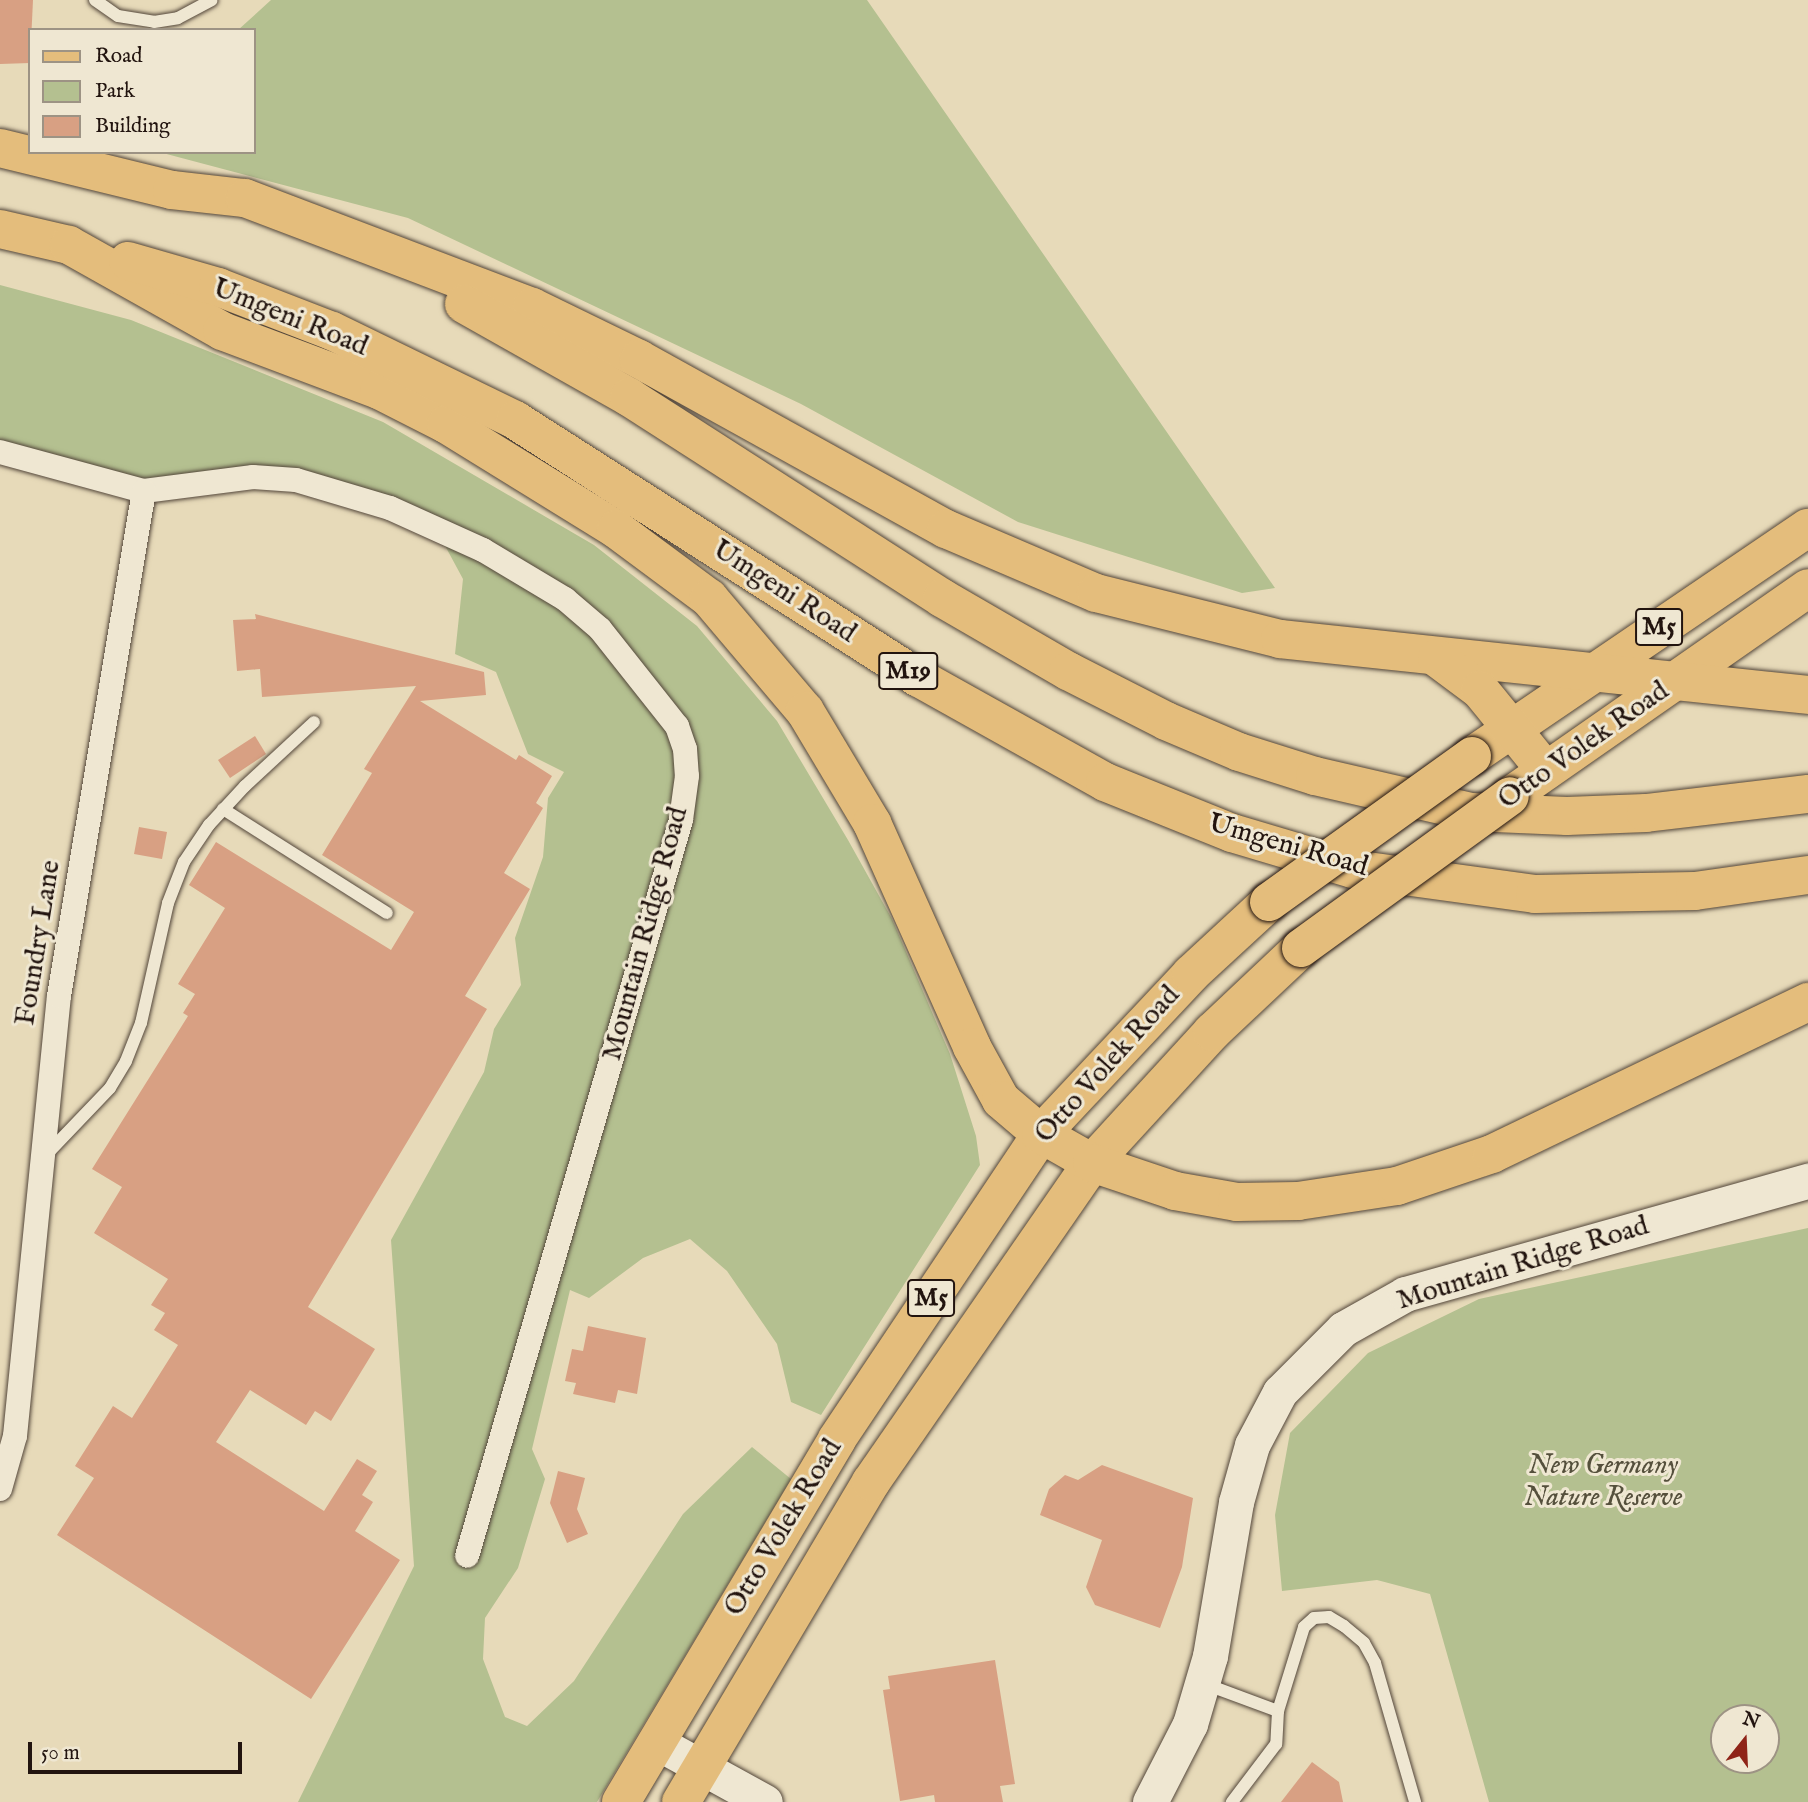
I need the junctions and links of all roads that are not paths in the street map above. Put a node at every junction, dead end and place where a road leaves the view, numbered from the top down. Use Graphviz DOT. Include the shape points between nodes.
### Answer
graph roads {
  1 [pos="95,0"];
  2 [pos="212,0"];
  3 [pos="0,148"];
  4 [pos="172,190"];
  5 [pos="0,229"];
  6 [pos="69,245"];
  7 [pos="0,452"];
  8 [pos="144,491"];
  9 [pos="1808,528"];
  10 [pos="1808,588"];
  11 [pos="1437,658"];
  12 [pos="1592,671"];
  13 [pos="1673,684"];
  14 [pos="1808,695"];
  15 [pos="314,722"];
  16 [pos="1512,728"];
  17 [pos="1546,771"];
  18 [pos="1808,794"];
  19 [pos="223,809"];
  20 [pos="1808,875"];
  21 [pos="387,914"];
  22 [pos="1808,1002"];
  23 [pos="1041,1134"];
  24 [pos="40,1161"];
  25 [pos="1092,1163"];
  26 [pos="1808,1181"];
  27 [pos="0,1489"];
  28 [pos="467,1556"];
  29 [pos="1202,1683"];
  30 [pos="1278,1710"];
  31 [pos="656,1742"];
  32 [pos="702,1768"];
  33 [pos="621,1802"];
  34 [pos="681,1802"];
  35 [pos="765,1802"];
  36 [pos="1150,1802"];
  37 [pos="1232,1802"];
  38 [pos="1415,1802"];
  1 -- 2 [label="lane" via="118,16 154,22 178,18"];
  3 -- 4 [label="main road"];
  4 -- 11 [label="main road" via="245,198 532,307 639,359 946,530 1084,589 1255,634"];
  4 -- 18 [label="main road" via="302,233 492,317 1057,664 1166,721 1239,752 1315,776 1471,811 1567,816 1646,813"];
  5 -- 6 [label="main road, M19"];
  6 -- 20 [label="main road, Umgeni Road / M19" via="218,287 427,376 515,420 919,678 1105,782 1232,833 1353,869 1535,894 1695,891"];
  6 -- 23 [label="main road" via="222,331 379,390 446,424 616,529 709,598 805,711 872,824 972,1047 1001,1100"];
  7 -- 8 [label="street, Mountain Ridge Road"];
  8 -- 24 [label="street, Foundry Lane" via="59,996"];
  8 -- 28 [label="street, Mountain Ridge Road" via="214,480 296,480 390,508 483,550 565,599 600,629 677,726 685,749 681,820"];
  9 -- 12 [label="main road, Otto Volek Road / M5"];
  10 -- 13 [label="main road, Otto Volek Road / M5"];
  11 -- 12 [label="main road"];
  11 -- 16 [label="main road" via="1479,690"];
  12 -- 13 [label="main road"];
  12 -- 16 [label="main road, Otto Volek Road / M5"];
  13 -- 14 [label="main road"];
  13 -- 17 [label="main road, Otto Volek Road / M5"];
  15 -- 19 [label="lane"];
  16 -- 17 [label="main road"];
  16 -- 23 [label="main road, Otto Volek Road / M5, bridge" via="1269,901 1191,974"];
  17 -- 25 [label="main road, Otto Volek Road / M5, bridge" via="1301,948 1212,1032"];
  19 -- 21 [label="lane"];
  19 -- 24 [label="lane" via="174,883 141,1023 126,1061 110,1088"];
  22 -- 25 [label="main road" via="1492,1154 1396,1186 1298,1201 1237,1202 1175,1191"];
  23 -- 25 [label="main road"];
  23 -- 31 [label="main road, Otto Volek Road / M5" via="837,1439"];
  24 -- 27 [label="street, Foundry Lane" via="15,1436"];
  25 -- 32 [label="main road, Otto Volek Road / M5" via="871,1482"];
  26 -- 29 [label="street, Mountain Ridge Road" via="1405,1294 1343,1329 1280,1392 1252,1445 1236,1502"];
  29 -- 30 [label="lane"];
  29 -- 36 [label="street, Mountain Ridge Road" via="1190,1724"];
  30 -- 37 [label="lane" via="1276,1744"];
  30 -- 38 [label="lane" via="1304,1627 1314,1618 1329,1617 1345,1626 1364,1643 1375,1663"];
  31 -- 32 [label="street"];
  31 -- 33 [label="main road, Otto Volek Road / M5"];
  32 -- 34 [label="main road, Otto Volek Road / M5"];
  32 -- 35 [label="street"];
}
